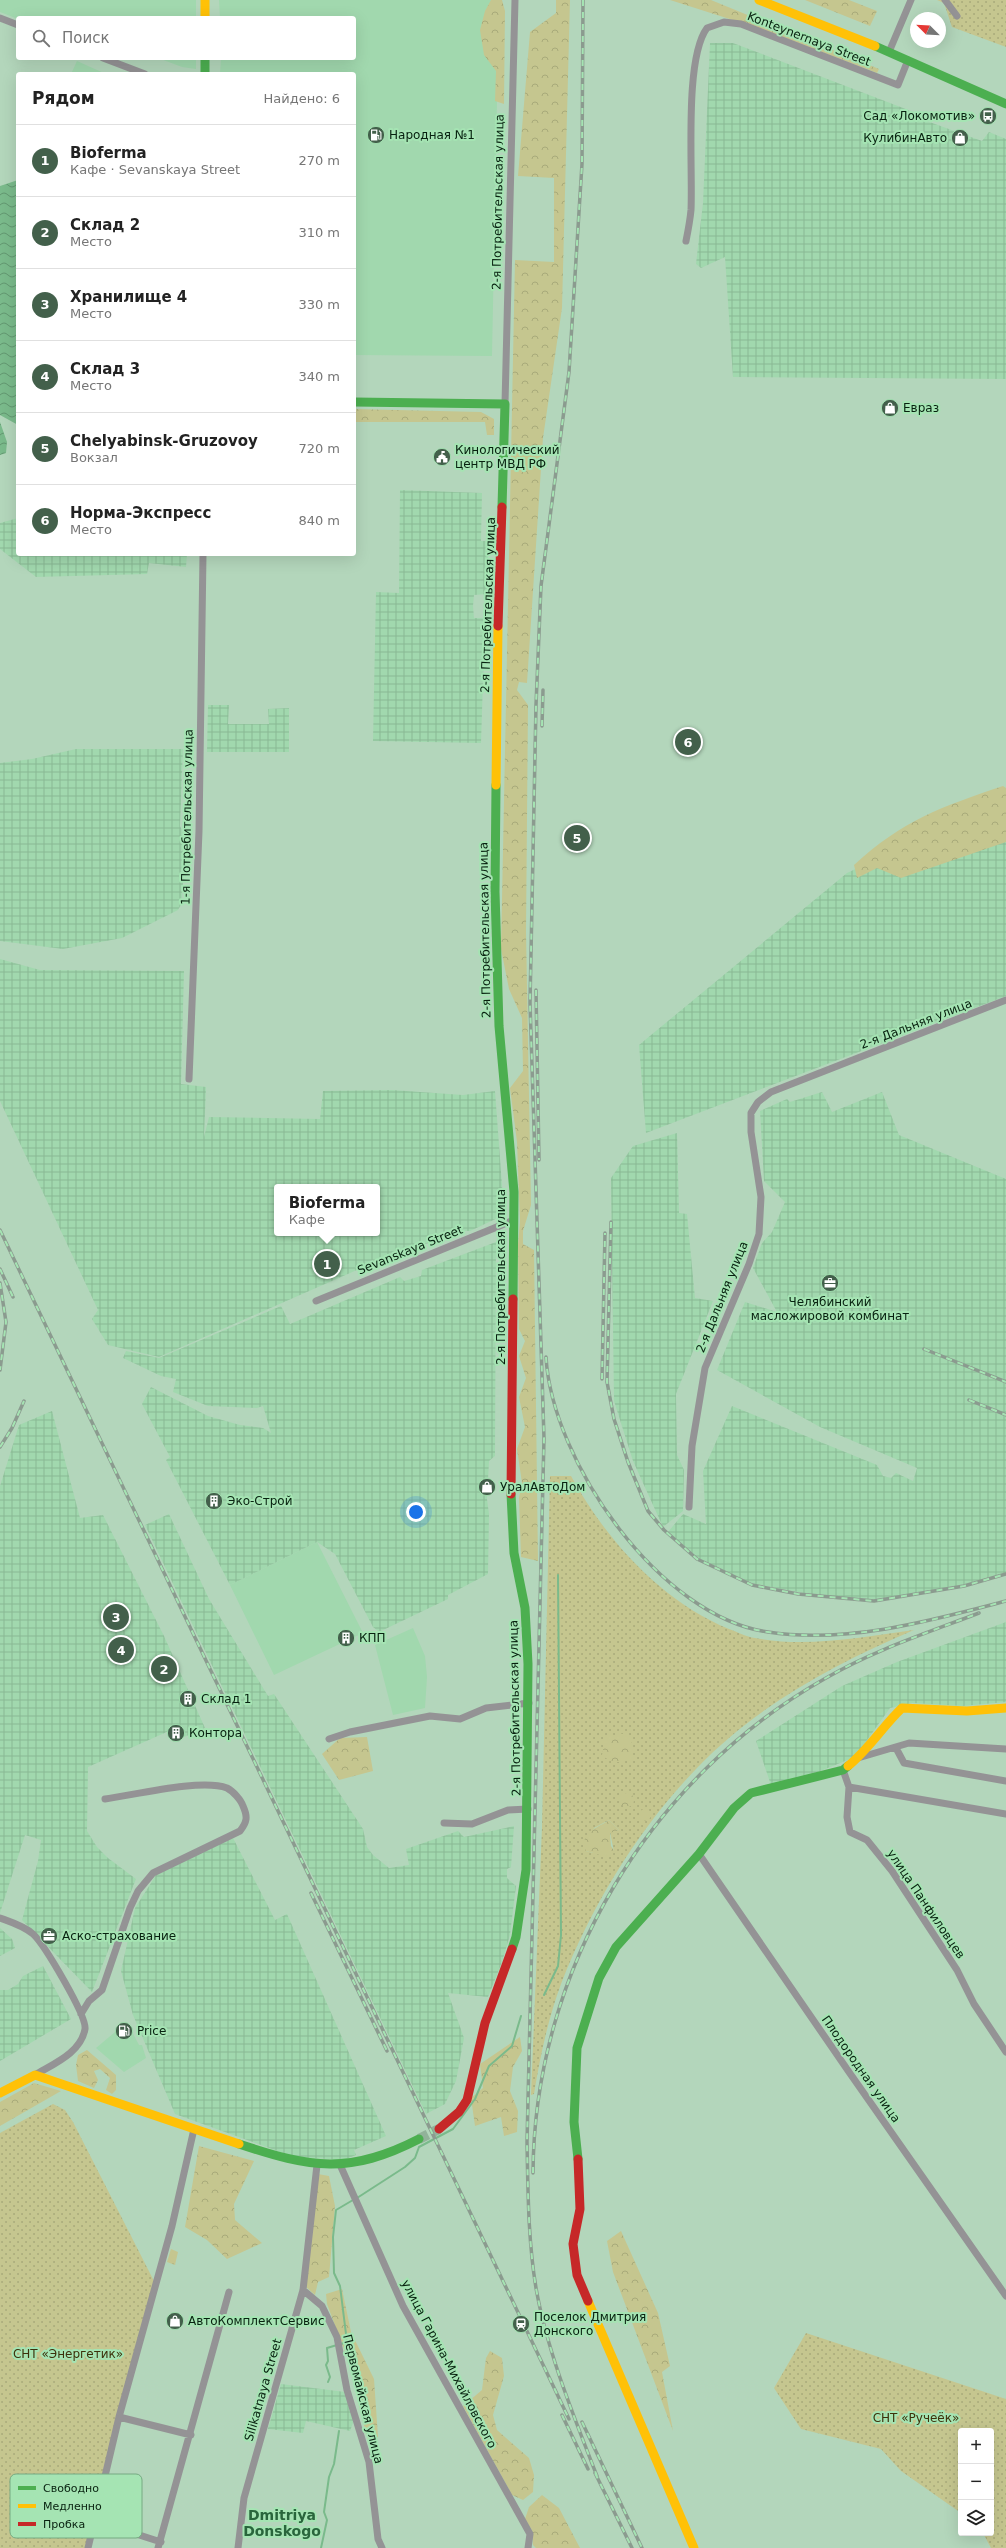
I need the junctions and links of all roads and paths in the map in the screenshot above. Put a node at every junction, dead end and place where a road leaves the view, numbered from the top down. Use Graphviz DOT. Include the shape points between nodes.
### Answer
graph roads {
  1 [pos="205,0"];
  2 [pos="515,0"];
  3 [pos="759,0"];
  4 [pos="911,0"];
  5 [pos="945,0"];
  6 [pos="205,16"];
  7 [pos="956,16"];
  8 [pos="0,18"];
  9 [pos="16,24"];
  10 [pos="889,52"];
  11 [pos="109,60"];
  12 [pos="205,60"];
  13 [pos="908,60"];
  14 [pos="140,72"];
  15 [pos="205,72"];
  16 [pos="1006,104"];
  17 [pos="686,241"];
  18 [pos="356,402"];
  19 [pos="506,404"];
  20 [pos="202,556"];
  21 [pos="1006,1000"];
  22 [pos="189,1080"];
  23 [pos="514,1220"];
  24 [pos="316,1301"];
  25 [pos="690,1506"];
  26 [pos="529,1703"];
  27 [pos="1006,1708"];
  28 [pos="329,1739"];
  29 [pos="896,1748"];
  30 [pos="1006,1749"];
  31 [pos="858,1758"];
  32 [pos="843,1770"];
  33 [pos="1006,1781"];
  34 [pos="849,1787"];
  35 [pos="105,1800"];
  36 [pos="528,1809"];
  37 [pos="1006,1814"];
  38 [pos="444,1823"];
  39 [pos="699,1854"];
  40 [pos="0,1918"];
  41 [pos="81,2014"];
  42 [pos="1006,2052"];
  43 [pos="35,2075"];
  44 [pos="0,2093"];
  45 [pos="194,2129"];
  46 [pos="439,2129"];
  47 [pos="419,2139"];
  48 [pos="316,2166"];
  49 [pos="342,2167"];
  50 [pos="303,2290"];
  51 [pos="229,2292"];
  52 [pos="1006,2296"];
  53 [pos="120,2416"];
  54 [pos="191,2435"];
  55 [pos="105,2474"];
  56 [pos="90,2538"];
  57 [pos="141,2538"];
  58 [pos="159,2545"];
  59 [pos="88,2548"];
  60 [pos="238,2548"];
  61 [pos="382,2548"];
  62 [pos="528,2548"];
  63 [pos="694,2548"];
  1 -- 6 [label="street"];
  2 -- 19 [label="street, 2-я Потребительская улица"];
  3 -- 10 [label="street"];
  4 -- 10 [label="street"];
  5 -- 7 [label="street"];
  8 -- 9 [label="street"];
  10 -- 13 [label="street"];
  11 -- 14 [label="street"];
  12 -- 15 [label="street"];
  13 -- 16 [label="street"];
  13 -- 17 [label="street, Konteynernaya Street" via="898,85 741,24 724,22 707,28 697,49 693,94 690,211"];
  18 -- 19 [label="street"];
  19 -- 23 [label="street, 2-я Потребительская улица" via="496,710 495,922 499,1026 511,1139"];
  20 -- 22 [label="street, 1-я Потребительская улица" via="199,831"];
  21 -- 25 [label="street, 2-я Дальняя улица" via="771,1092 758,1102 751,1113 751,1132 761,1196 759,1234 705,1368 692,1446"];
  23 -- 24 [label="street, Sevanskaya Street"];
  23 -- 26 [label="street, 2-я Потребительская улица" via="511,1509 514,1553 525,1608"];
  26 -- 28 [label="street" via="486,1708 460,1720 430,1716 350,1732"];
  26 -- 36 [label="street, 2-я Потребительская улица"];
  27 -- 31 [label="street" via="968,1711 902,1708 886,1722"];
  29 -- 30 [label="street" via="909,1743"];
  29 -- 31 [label="street"];
  29 -- 33 [label="street" via="904,1763"];
  31 -- 32 [label="street"];
  32 -- 34 [label="street, улица Панфиловцев"];
  32 -- 39 [label="street" via="760,1789 751,1794 734,1808"];
  34 -- 37 [label="street"];
  34 -- 42 [label="street, улица Панфиловцев" via="847,1817 850,1832 867,1840 892,1871 957,1970 974,2004"];
  35 -- 41 [label="street" via="202,1784 227,1788 241,1801 246,1813 246,1822 240,1831 153,1873 138,1891 130,1908 102,1990 89,2001"];
  36 -- 38 [label="street" via="508,1810 472,1824"];
  36 -- 46 [label="street, 2-я Потребительская улица" via="526,1870 516,1937 485,2023 466,2100 459,2112"];
  39 -- 52 [label="street, Плодородная улица"];
  39 -- 63 [label="street" via="616,1947 599,1978 577,2048 574,2122 580,2209 573,2244 577,2275"];
  40 -- 41 [label="street" via="21,1926 38,1939"];
  41 -- 43 [label="street" via="85,2029 78,2044 65,2056"];
  43 -- 44 [label="street"];
  43 -- 45 [label="street"];
  45 -- 48 [label="street" via="283,2159"];
  45 -- 53 [label="street" via="172,2226"];
  47 -- 49 [label="street" via="383,2156"];
  48 -- 49 [label="street"];
  48 -- 50 [label="street, Silikatnaya Street"];
  49 -- 62 [label="street, улица Гарина-Михайловского" via="403,2306 530,2534"];
  50 -- 60 [label="street, Silikatnaya Street" via="244,2498"];
  50 -- 61 [label="street, Первомайская улица" via="322,2306 337,2336 347,2390 369,2462 378,2539"];
  51 -- 54 [label="street"];
  53 -- 54 [label="street"];
  53 -- 55 [label="street"];
  54 -- 58 [label="street"];
  56 -- 59 [label="street"];
  57 -- 58 [label="street"];
}
